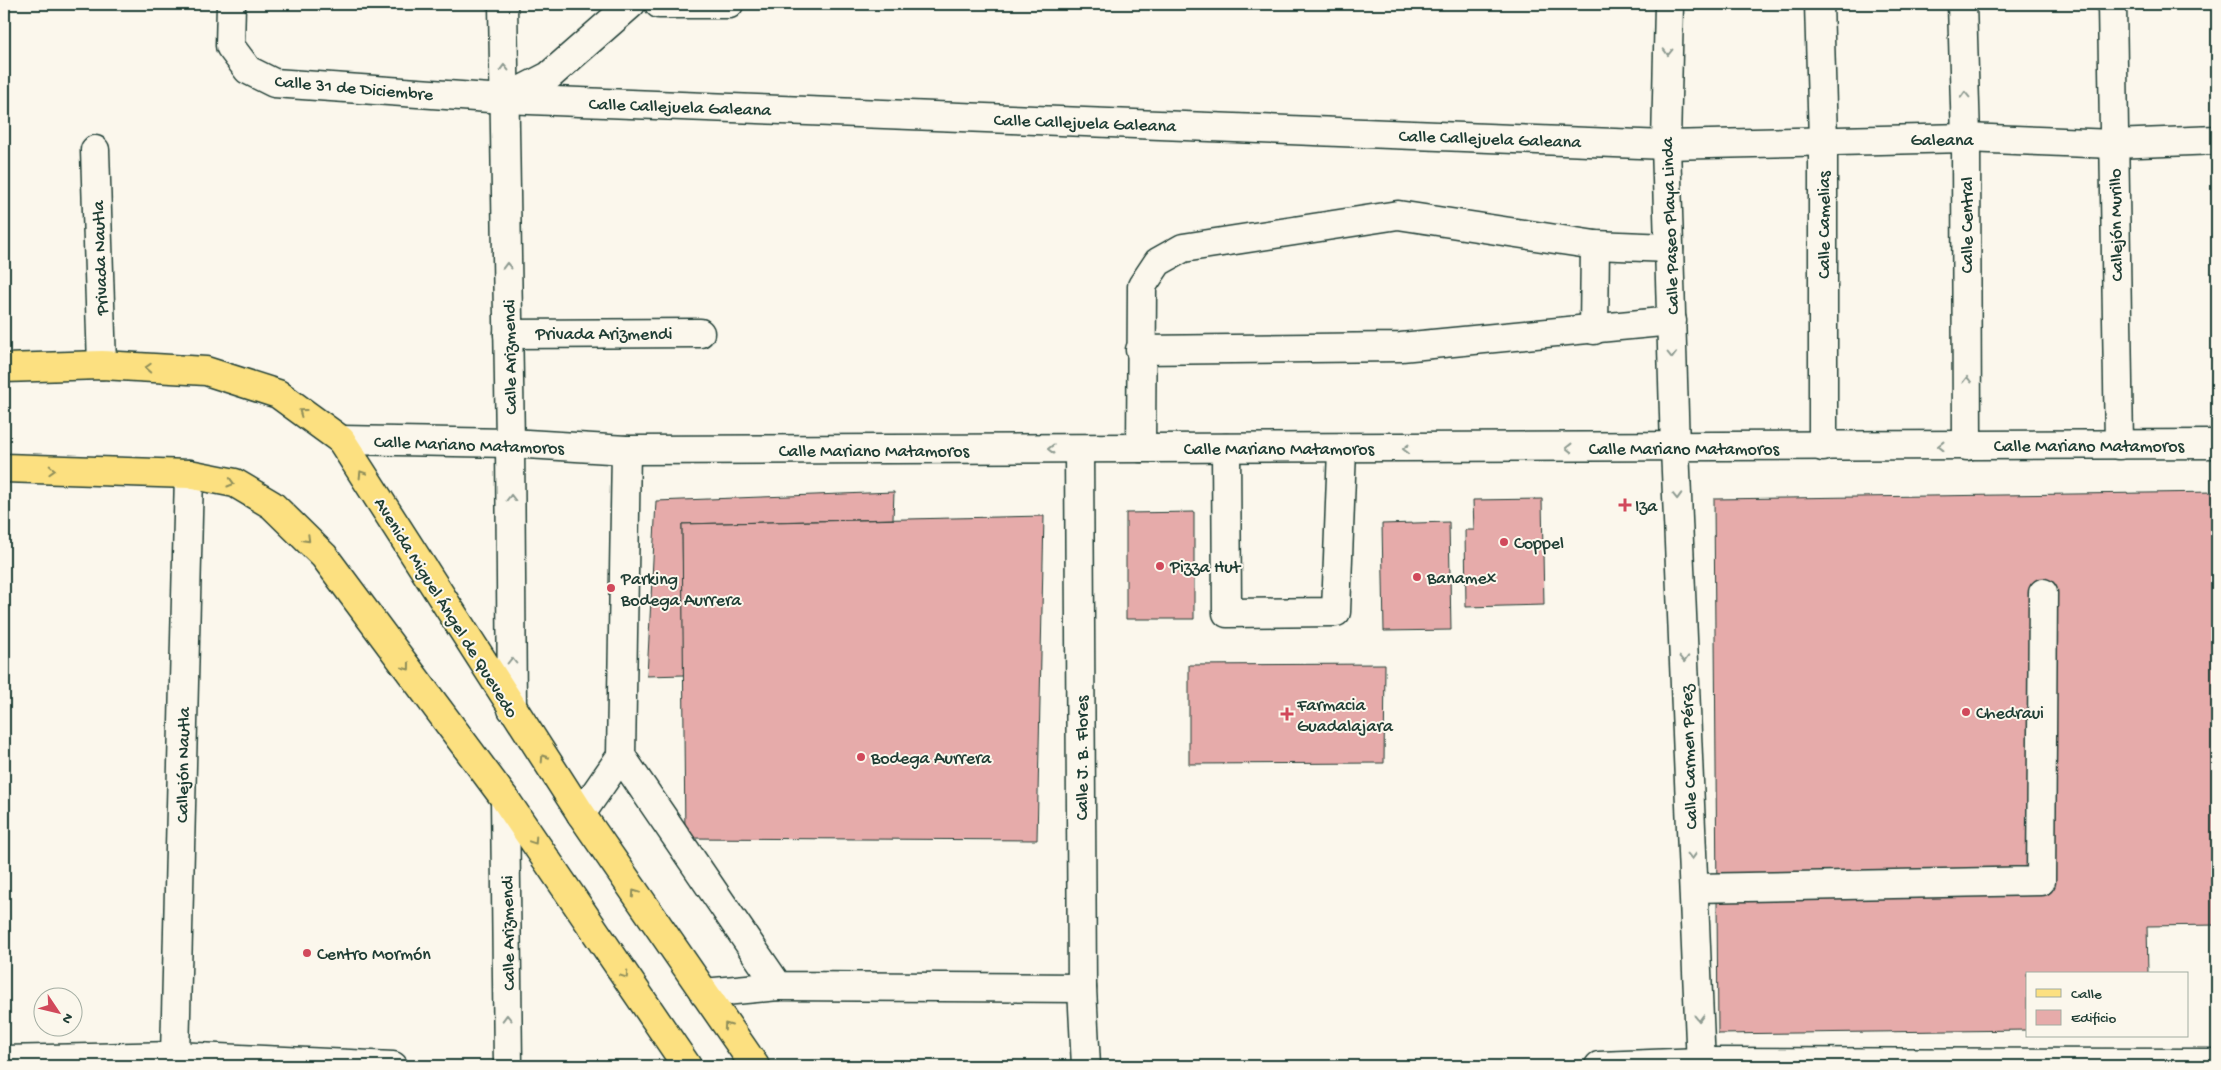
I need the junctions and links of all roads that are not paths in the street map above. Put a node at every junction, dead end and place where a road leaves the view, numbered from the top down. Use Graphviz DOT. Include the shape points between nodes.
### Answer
graph roads {
  1 [pos="231,4"];
  2 [pos="503,4"];
  3 [pos="632,4"];
  4 [pos="660,4"];
  5 [pos="729,4"];
  6 [pos="1669,4"];
  7 [pos="1819,4"];
  8 [pos="1962,4"];
  9 [pos="2112,4"];
  10 [pos="504,99"];
  11 [pos="1966,138"];
  12 [pos="1823,140"];
  13 [pos="2217,140"];
  14 [pos="2113,144"];
  15 [pos="1666,145"];
  16 [pos="95,150"];
  17 [pos="1595,245"];
  18 [pos="1669,248"];
  19 [pos="1672,321"];
  20 [pos="1594,330"];
  21 [pos="700,333"];
  22 [pos="508,334"];
  23 [pos="1140,350"];
  24 [pos="102,365"];
  25 [pos="4,368"];
  26 [pos="341,440"];
  27 [pos="510,443"];
  28 [pos="2217,444"];
  29 [pos="2119,445"];
  30 [pos="1968,446"];
  31 [pos="1823,447"];
  32 [pos="1141,448"];
  33 [pos="1226,448"];
  34 [pos="1675,448"];
  35 [pos="1079,449"];
  36 [pos="1342,449"];
  37 [pos="626,450"];
  38 [pos="4,468"];
  39 [pos="189,474"];
  40 [pos="2043,593"];
  41 [pos="512,709"];
  42 [pos="622,756"];
  43 [pos="506,799"];
  44 [pos="581,814"];
  45 [pos="1694,888"];
  46 [pos="778,986"];
  47 [pos="1082,988"];
  48 [pos="704,993"];
  49 [pos="175,1056"];
  50 [pos="4,1060"];
  51 [pos="1701,1064"];
  52 [pos="2217,1064"];
  53 [pos="393,1066"];
  54 [pos="508,1066"];
  55 [pos="688,1066"];
  56 [pos="755,1066"];
  57 [pos="1086,1066"];
  58 [pos="1599,1066"];
  1 -- 10 [label="street, Calle 31 de Diciembre" via="230,46 248,70 274,83"];
  10 -- 2 [label="street, Calle Arizmendi, one-way"];
  3 -- 10 [label="street" via="548,76"];
  4 -- 5 [label="street"];
  6 -- 15 [label="street, Calle Paseo Playa Linda, one-way"];
  7 -- 12 [label="street, Calle Camelias"];
  11 -- 8 [label="street, Calle Central, one-way"];
  9 -- 14 [label="street, Callejón Murillo"];
  10 -- 15 [label="street, Calle Callejuela Galeana"];
  22 -- 10 [label="street, Calle Arizmendi, one-way"];
  11 -- 12 [label="street, Galeana"];
  11 -- 14 [label="street, Galeana"];
  30 -- 11 [label="street, Calle Central, one-way"];
  12 -- 15 [label="street, Galeana"];
  12 -- 31 [label="street, Calle Camelias"];
  13 -- 14 [label="street, Galeana"];
  14 -- 29 [label="street, Callejón Murillo"];
  15 -- 18 [label="street, Calle Paseo Playa Linda"];
  16 -- 24 [label="street, Privada Nautla"];
  17 -- 18 [label="street"];
  17 -- 20 [label="street"];
  17 -- 23 [label="street" via="1398,215 1182,248 1158,262 1142,286"];
  18 -- 19 [label="street, Calle Paseo Playa Linda"];
  19 -- 20 [label="street"];
  19 -- 34 [label="street, Calle Paseo Playa Linda, one-way"];
  20 -- 23 [label="street" via="1401,347"];
  21 -- 22 [label="street, Privada Arizmendi"];
  22 -- 27 [label="street, Calle Arizmendi"];
  23 -- 32 [label="street"];
  24 -- 25 [label="main road, Avenida Miguel Ángel de Quevedo"];
  26 -- 24 [label="main road, Avenida Miguel Ángel de Quevedo, one-way" via="278,394 206,371"];
  26 -- 27 [label="street, Calle Mariano Matamoros"];
  41 -- 26 [label="main road, Avenida Miguel Ángel de Quevedo, one-way"];
  27 -- 37 [label="street, Calle Mariano Matamoros"];
  41 -- 27 [label="street, Calle Arizmendi, one-way"];
  28 -- 29 [label="street, Calle Mariano Matamoros"];
  29 -- 30 [label="street, Calle Mariano Matamoros"];
  30 -- 31 [label="street, Calle Mariano Matamoros, one-way"];
  31 -- 34 [label="street, Calle Mariano Matamoros"];
  32 -- 33 [label="street, Calle Mariano Matamoros"];
  32 -- 35 [label="street, Calle Mariano Matamoros"];
  33 -- 36 [label="street, Calle Mariano Matamoros"];
  33 -- 36 [label="street" via="1227,613 1336,612"];
  34 -- 36 [label="street, Calle Mariano Matamoros, one-way"];
  34 -- 45 [label="street, Calle Carmen Pérez, one-way"];
  35 -- 37 [label="street, Calle Mariano Matamoros, one-way"];
  35 -- 47 [label="street, Calle J. B. Flores"];
  37 -- 42 [label="street"];
  38 -- 39 [label="main road, one-way"];
  39 -- 43 [label="main road, one-way" via="235,483 272,505 324,556"];
  39 -- 49 [label="street, Callejón Nautla"];
  40 -- 45 [label="street" via="2041,882"];
  44 -- 41 [label="main road, Avenida Miguel Ángel de Quevedo, one-way"];
  42 -- 44 [label="street"];
  42 -- 46 [label="street"];
  54 -- 43 [label="street, Calle Arizmendi, one-way"];
  43 -- 55 [label="main road, one-way"];
  48 -- 44 [label="main road, Avenida Miguel Ángel de Quevedo, one-way"];
  45 -- 51 [label="street, Calle Carmen Pérez, one-way"];
  46 -- 47 [label="street"];
  46 -- 48 [label="street"];
  47 -- 57 [label="street, Calle J. B. Flores"];
  56 -- 48 [label="main road, Avenida Miguel Ángel de Quevedo, one-way"];
  49 -- 50 [label="street"];
  49 -- 53 [label="street"];
  51 -- 52 [label="street"];
  51 -- 58 [label="street"];
}
